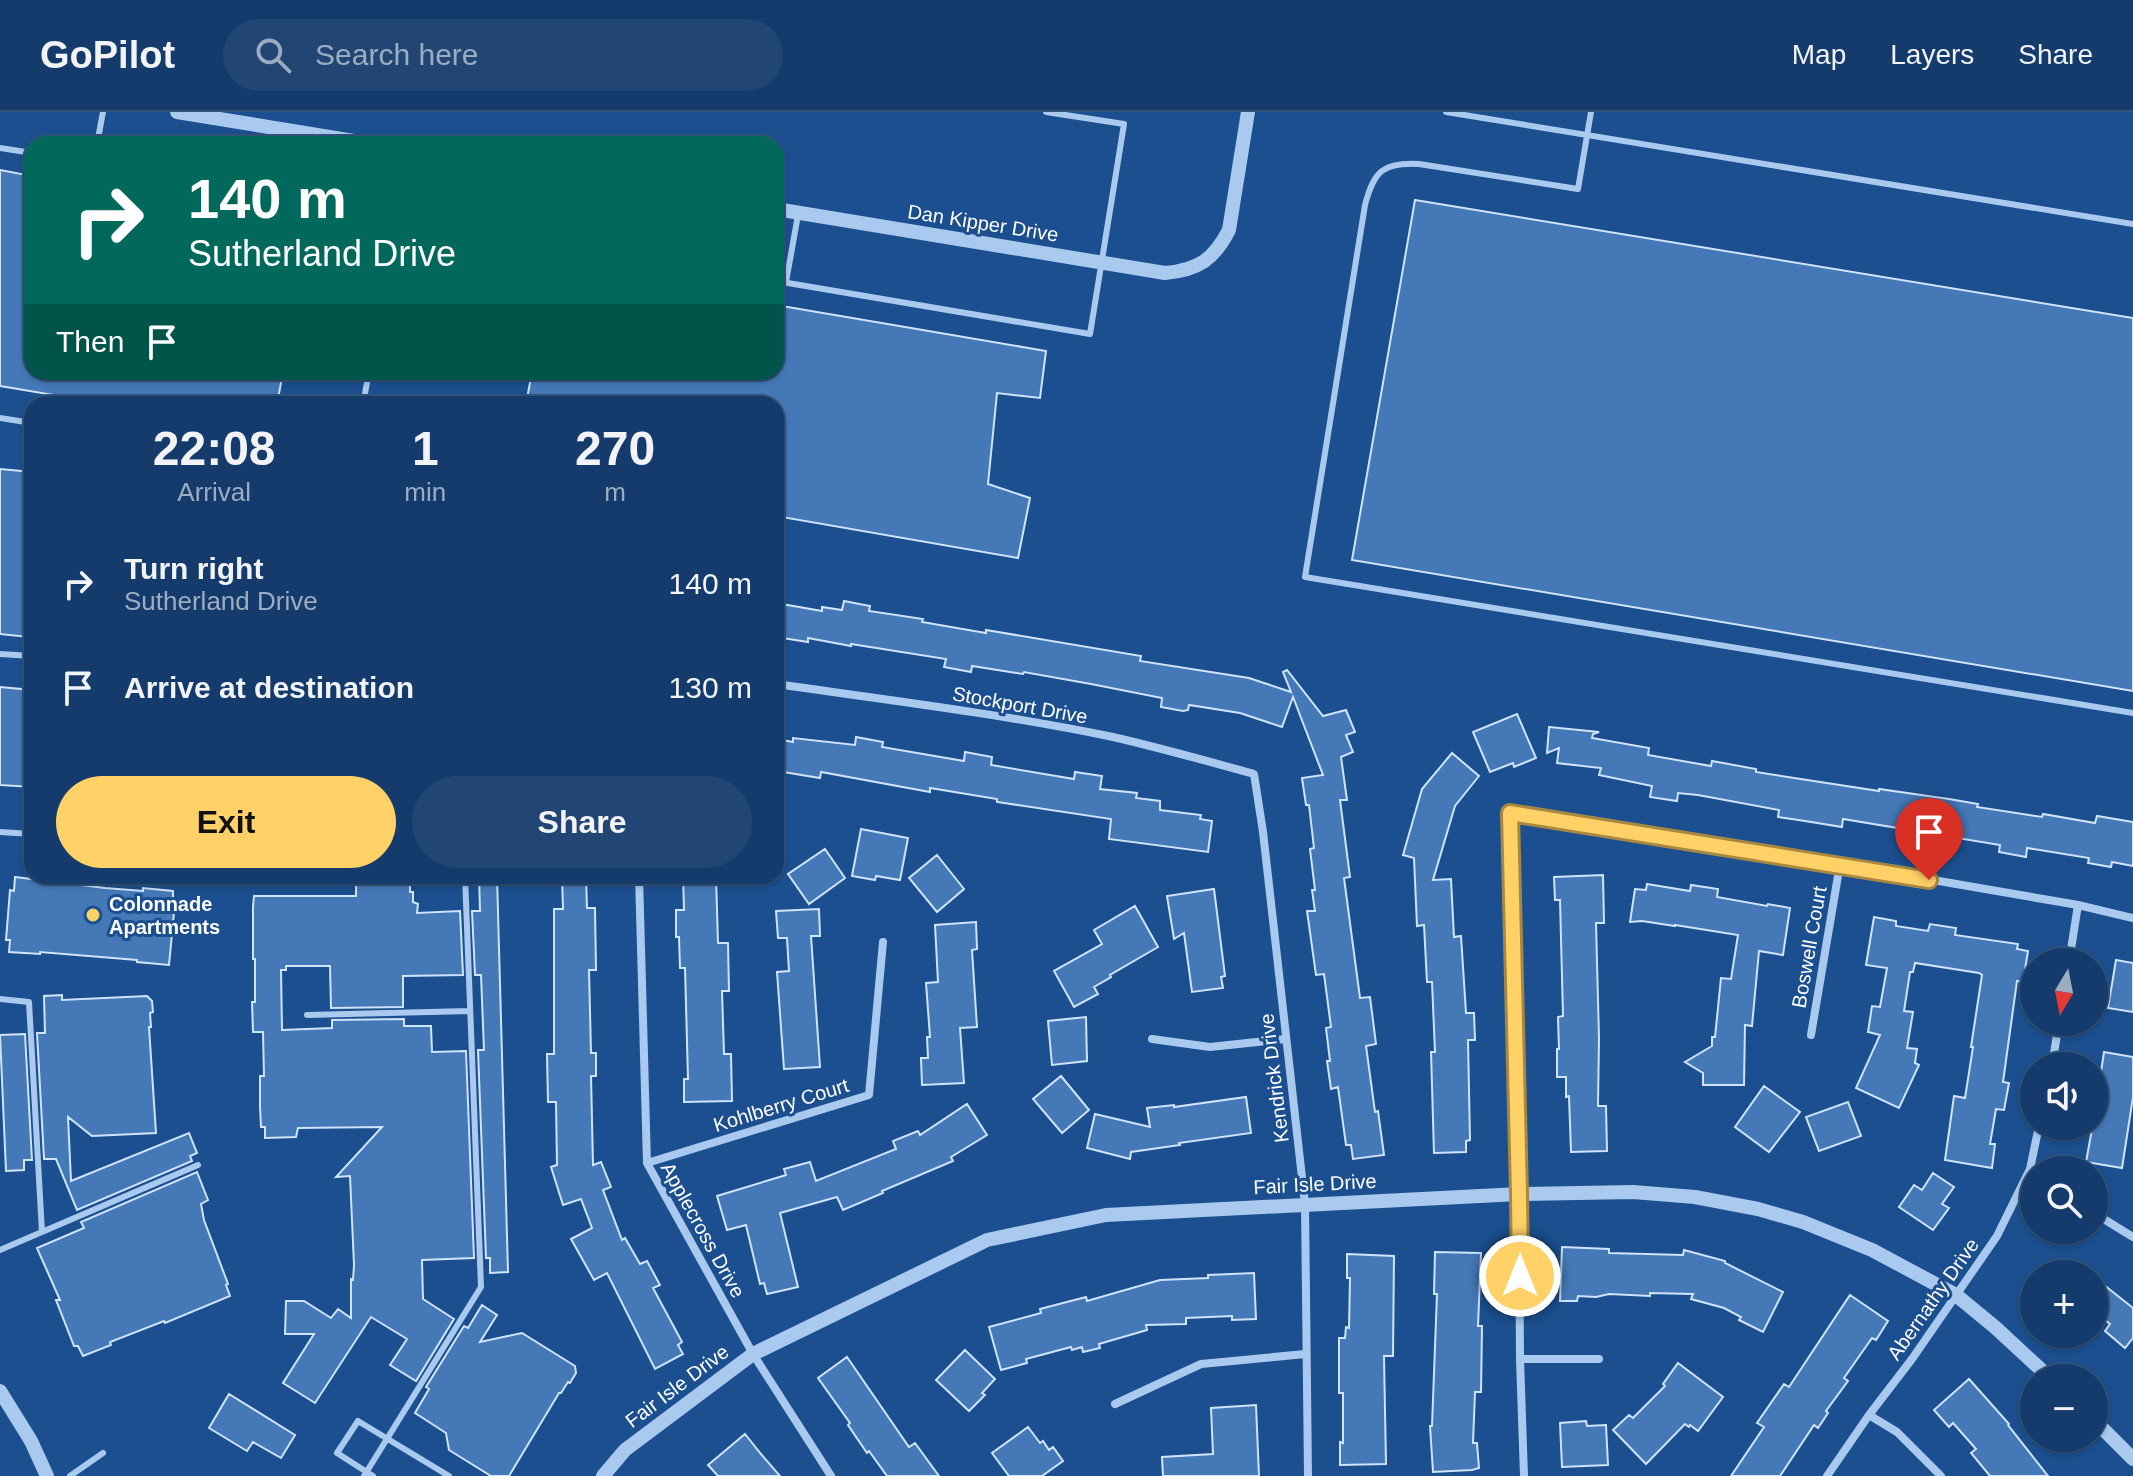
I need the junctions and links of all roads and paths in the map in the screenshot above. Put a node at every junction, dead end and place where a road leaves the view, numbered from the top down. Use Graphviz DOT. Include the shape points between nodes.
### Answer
graph roads {
  1 [pos="103,112"];
  2 [pos="177,112"];
  3 [pos="1046,112"];
  4 [pos="1248,112"];
  5 [pos="1446,112"];
  6 [pos="1591,112"];
  7 [pos="1055,113"];
  8 [pos="98,136"];
  9 [pos="323,136"];
  10 [pos="1587,136"];
  11 [pos="0,148"];
  12 [pos="24,152"];
  13 [pos="784,210"];
  14 [pos="798,213"];
  15 [pos="2133,224"];
  16 [pos="1101,262"];
  17 [pos="786,282"];
  18 [pos="0,418"];
  19 [pos="24,422"];
  20 [pos="0,654"];
  21 [pos="24,656"];
  22 [pos="784,685"];
  23 [pos="2133,713"];
  24 [pos="1254,774"];
  25 [pos="0,832"];
  26 [pos="24,834"];
  27 [pos="1840,864"];
  28 [pos="465,884"];
  29 [pos="639,884"];
  30 [pos="2078,905"];
  31 [pos="2133,918"];
  32 [pos="883,942"];
  33 [pos="2071,948"];
  34 [pos="0,999"];
  35 [pos="470,1011"];
  36 [pos="307,1015"];
  37 [pos="1811,1035"];
  38 [pos="1152,1039"];
  39 [pos="1285,1039"];
  40 [pos="647,1163"];
  41 [pos="198,1165"];
  42 [pos="2020,1193"];
  43 [pos="1519,1194"];
  44 [pos="1305,1204"];
  45 [pos="2108,1222"];
  46 [pos="42,1232"];
  47 [pos="2133,1237"];
  48 [pos="0,1250"];
  49 [pos="1956,1295"];
  50 [pos="753,1354"];
  51 [pos="1305,1354"];
  52 [pos="1520,1359"];
  53 [pos="1599,1359"];
  54 [pos="2035,1364"];
  55 [pos="0,1391"];
  56 [pos="1115,1404"];
  57 [pos="1869,1415"];
  58 [pos="2108,1434"];
  59 [pos="387,1438"];
  60 [pos="103,1453"];
  61 [pos="2133,1459"];
  62 [pos="368,1475"];
  63 [pos="47,1476"];
  64 [pos="70,1476"];
  65 [pos="449,1476"];
  66 [pos="603,1476"];
  67 [pos="831,1476"];
  68 [pos="1308,1476"];
  69 [pos="1524,1476"];
  70 [pos="1827,1476"];
  71 [pos="1941,1476"];
  1 -- 8 [label="lane"];
  2 -- 9 [label="street"];
  3 -- 7 [label="lane"];
  4 -- 16 [label="street, Dan Kipper Drive" via="1229,230 1205,262 1184,272 1165,273"];
  5 -- 10 [label="lane"];
  6 -- 10 [label="lane"];
  7 -- 16 [label="lane" via="1124,124"];
  10 -- 15 [label="lane"];
  10 -- 23 [label="lane" via="1578,189 1400,163 1383,169 1371,185 1305,577"];
  11 -- 12 [label="lane"];
  13 -- 14 [label="street, Dan Kipper Drive"];
  14 -- 16 [label="street, Dan Kipper Drive"];
  14 -- 17 [label="lane"];
  16 -- 17 [label="lane" via="1090,334"];
  18 -- 19 [label="lane"];
  20 -- 21 [label="lane"];
  22 -- 24 [label="street, Stockport Drive" via="1112,737"];
  24 -- 39 [label="street, Kendrick Drive"];
  25 -- 26 [label="lane"];
  27 -- 30 [label="street"];
  27 -- 37 [label="street, Boswell Court"];
  27 -- 43 [label="street" via="1510,813"];
  28 -- 35 [label="lane"];
  29 -- 40 [label="street, Applecross Drive"];
  30 -- 31 [label="street"];
  30 -- 33 [label="street"];
  32 -- 40 [label="street, Kohlberry Court" via="869,1095"];
  34 -- 46 [label="lane" via="29,1002"];
  35 -- 36 [label="lane"];
  35 -- 59 [label="lane" via="481,1287"];
  38 -- 39 [label="street" via="1210,1047"];
  39 -- 44 [label="street, Kendrick Drive"];
  40 -- 50 [label="street, Applecross Drive"];
  41 -- 46 [label="lane"];
  42 -- 49 [label="street, Abernathy Drive"];
  43 -- 44 [label="street, Fair Isle Drive"];
  43 -- 49 [label="street, Fair Isle Drive" via="1633,1192 1758,1209 1872,1250"];
  43 -- 52 [label="street"];
  44 -- 50 [label="street, Fair Isle Drive" via="1106,1215 987,1240"];
  44 -- 51 [label="street, Kendrick Drive"];
  45 -- 47 [label="street"];
  46 -- 48 [label="lane"];
  49 -- 54 [label="street, Fair Isle Drive"];
  49 -- 57 [label="street, Abernathy Drive"];
  50 -- 66 [label="street, Fair Isle Drive" via="625,1450"];
  50 -- 67 [label="street, Applecross Drive"];
  51 -- 56 [label="street" via="1201,1364"];
  51 -- 68 [label="street, Kendrick Drive"];
  52 -- 53 [label="street"];
  52 -- 69 [label="street"];
  55 -- 63 [label="street"];
  57 -- 70 [label="street, Abernathy Drive"];
  57 -- 71 [label="street" via="1897,1432"];
  58 -- 61 [label="street"];
  59 -- 62 [label="lane"];
  59 -- 62 [label="lane" via="358,1421 337,1453"];
  59 -- 65 [label="lane"];
  60 -- 64 [label="lane"];
}
